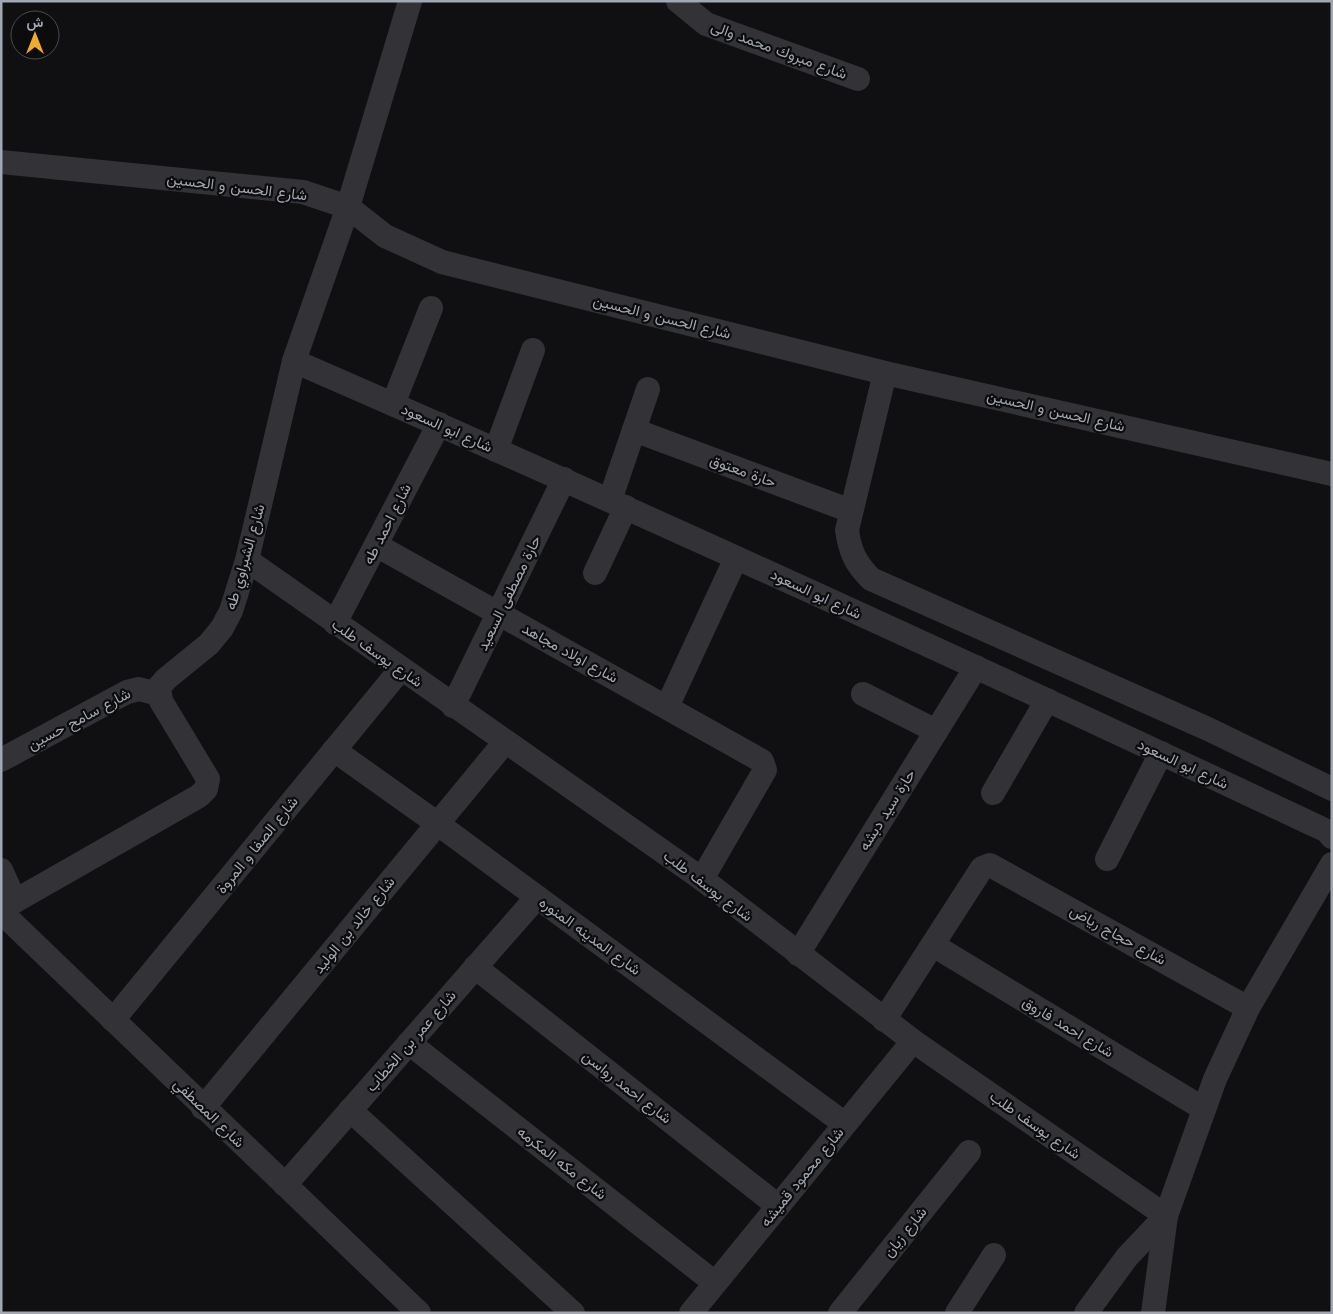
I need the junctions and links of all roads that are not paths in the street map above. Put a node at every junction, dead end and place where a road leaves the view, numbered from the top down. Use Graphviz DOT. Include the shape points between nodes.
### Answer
graph roads {
  1 [pos="410,1"];
  2 [pos="678,1"];
  3 [pos="858,78"];
  4 [pos="1,162"];
  5 [pos="348,207"];
  6 [pos="431,308"];
  7 [pos="533,350"];
  8 [pos="294,361"];
  9 [pos="885,372"];
  10 [pos="648,389"];
  11 [pos="393,404"];
  12 [pos="439,424"];
  13 [pos="634,430"];
  14 [pos="496,450"];
  15 [pos="1332,474"];
  16 [pos="564,479"];
  17 [pos="618,503"];
  18 [pos="851,511"];
  19 [pos="376,544"];
  20 [pos="736,558"];
  21 [pos="247,560"];
  22 [pos="595,573"];
  23 [pos="498,613"];
  24 [pos="335,623"];
  25 [pos="976,666"];
  26 [pos="400,670"];
  27 [pos="158,694"];
  28 [pos="863,694"];
  29 [pos="1046,700"];
  30 [pos="454,706"];
  31 [pos="666,707"];
  32 [pos="936,731"];
  33 [pos="505,742"];
  34 [pos="334,750"];
  35 [pos="1160,753"];
  36 [pos="1,760"];
  37 [pos="1332,789"];
  38 [pos="993,793"];
  39 [pos="438,824"];
  40 [pos="1332,837"];
  41 [pos="1106,859"];
  42 [pos="1332,864"];
  43 [pos="1,870"];
  44 [pos="702,879"];
  45 [pos="537,897"];
  46 [pos="6,908"];
  47 [pos="932,945"];
  48 [pos="798,954"];
  49 [pos="476,967"];
  50 [pos="1248,1008"];
  51 [pos="113,1020"];
  52 [pos="884,1020"];
  53 [pos="913,1041"];
  54 [pos="409,1043"];
  55 [pos="204,1108"];
  56 [pos="1204,1109"];
  57 [pos="350,1110"];
  58 [pos="845,1124"];
  59 [pos="969,1152"];
  60 [pos="285,1185"];
  61 [pos="778,1206"];
  62 [pos="1166,1216"];
  63 [pos="994,1255"];
  64 [pos="715,1283"];
  65 [pos="419,1313"];
  66 [pos="572,1313"];
  67 [pos="691,1313"];
  68 [pos="840,1313"];
  69 [pos="957,1313"];
  70 [pos="1086,1313"];
  71 [pos="1153,1313"];
  1 -- 5 [label="street, شارع الشبراوي طه"];
  2 -- 3 [label="street, شارع مبروك محمد والى" via="706,24"];
  4 -- 5 [label="street, شارع الحسن و الحسين" via="303,192"];
  5 -- 8 [label="street, شارع الشبراوي طه"];
  5 -- 9 [label="street, شارع الحسن و الحسين" via="385,236 442,262"];
  6 -- 11 [label="street"];
  7 -- 14 [label="street"];
  8 -- 11 [label="street, شارع ابو السعود"];
  8 -- 21 [label="street, شارع الشبراوي طه"];
  9 -- 15 [label="street, شارع الحسن و الحسين"];
  9 -- 18 [label="street"];
  10 -- 13 [label="street"];
  11 -- 12 [label="street, شارع ابو السعود"];
  12 -- 14 [label="street, شارع ابو السعود"];
  12 -- 19 [label="street, شارع احمد طه"];
  13 -- 17 [label="street"];
  13 -- 18 [label="street, حارة معتوق"];
  14 -- 16 [label="street, شارع ابو السعود"];
  16 -- 17 [label="street, شارع ابو السعود"];
  16 -- 23 [label="street, حارة مصطفى السعيد"];
  17 -- 20 [label="street, شارع ابو السعود"];
  17 -- 22 [label="street"];
  18 -- 37 [label="street" via="847,530 850,549 858,566 872,579 1208,729"];
  19 -- 23 [label="street, شارع اولاد مجاهد"];
  19 -- 24 [label="street, شارع احمد طه"];
  20 -- 25 [label="street, شارع ابو السعود"];
  20 -- 31 [label="street"];
  21 -- 24 [label="street, شارع يوسف طلب"];
  21 -- 27 [label="street, شارع الشبراوي طه" via="231,611 222,628 210,644 166,679"];
  23 -- 30 [label="street, حارة مصطفى السعيد"];
  23 -- 31 [label="street, شارع اولاد مجاهد"];
  24 -- 26 [label="street, شارع يوسف طلب"];
  25 -- 29 [label="street, شارع ابو السعود"];
  25 -- 32 [label="street, حارة سيد دبشه"];
  26 -- 30 [label="street, شارع يوسف طلب"];
  26 -- 34 [label="street, شارع الصفا و المروة"];
  27 -- 36 [label="street, شارع سامح حسين" via="139,689 127,692"];
  27 -- 46 [label="street" via="208,780 206,789"];
  28 -- 32 [label="street"];
  29 -- 35 [label="street, شارع ابو السعود"];
  29 -- 38 [label="street"];
  30 -- 33 [label="street, شارع يوسف طلب"];
  31 -- 44 [label="street, شارع اولاد مجاهد" via="760,758 763,763 764,770"];
  32 -- 48 [label="street, حارة سيد دبشه"];
  33 -- 39 [label="street, شارع خالد بن الوليد"];
  33 -- 44 [label="street, شارع يوسف طلب"];
  34 -- 39 [label="street, شارع المدينه المنوره"];
  34 -- 51 [label="street, شارع الصفا و المروة"];
  35 -- 40 [label="street, شارع ابو السعود" via="1327,831"];
  35 -- 41 [label="street"];
  39 -- 45 [label="street, شارع المدينه المنوره"];
  39 -- 55 [label="street, شارع خالد بن الوليد"];
  42 -- 50 [label="street"];
  43 -- 46 [label="street"];
  44 -- 48 [label="street, شارع يوسف طلب"];
  45 -- 49 [label="street, شارع عمر بن الخطاب"];
  45 -- 58 [label="street, شارع المدينه المنوره"];
  46 -- 51 [label="street, شارع المصطفي"];
  47 -- 50 [label="street, شارع حجاج رياض" via="987,865 996,867"];
  47 -- 52 [label="street"];
  47 -- 56 [label="street, شارع احمد فاروق"];
  48 -- 52 [label="street, شارع يوسف طلب"];
  49 -- 54 [label="street, شارع عمر بن الخطاب"];
  49 -- 61 [label="street, شارع احمد رواسن"];
  50 -- 56 [label="street"];
  51 -- 55 [label="street, شارع المصطفي"];
  52 -- 53 [label="street, شارع يوسف طلب"];
  53 -- 58 [label="street, شارع محمود قميشه"];
  53 -- 62 [label="street, شارع يوسف طلب"];
  54 -- 57 [label="street, شارع عمر بن الخطاب"];
  54 -- 64 [label="street, شارع مكه المكرمه"];
  55 -- 60 [label="street, شارع المصطفي"];
  56 -- 62 [label="street"];
  57 -- 60 [label="street, شارع عمر بن الخطاب"];
  57 -- 66 [label="street"];
  58 -- 61 [label="street, شارع محمود قميشه"];
  59 -- 68 [label="street, شارع زيان"];
  60 -- 65 [label="street, شارع المصطفي"];
  61 -- 64 [label="street, شارع محمود قميشه"];
  62 -- 70 [label="street" via="1127,1257"];
  62 -- 71 [label="street"];
  63 -- 69 [label="street"];
  64 -- 67 [label="street, شارع محمود قميشه"];
}
